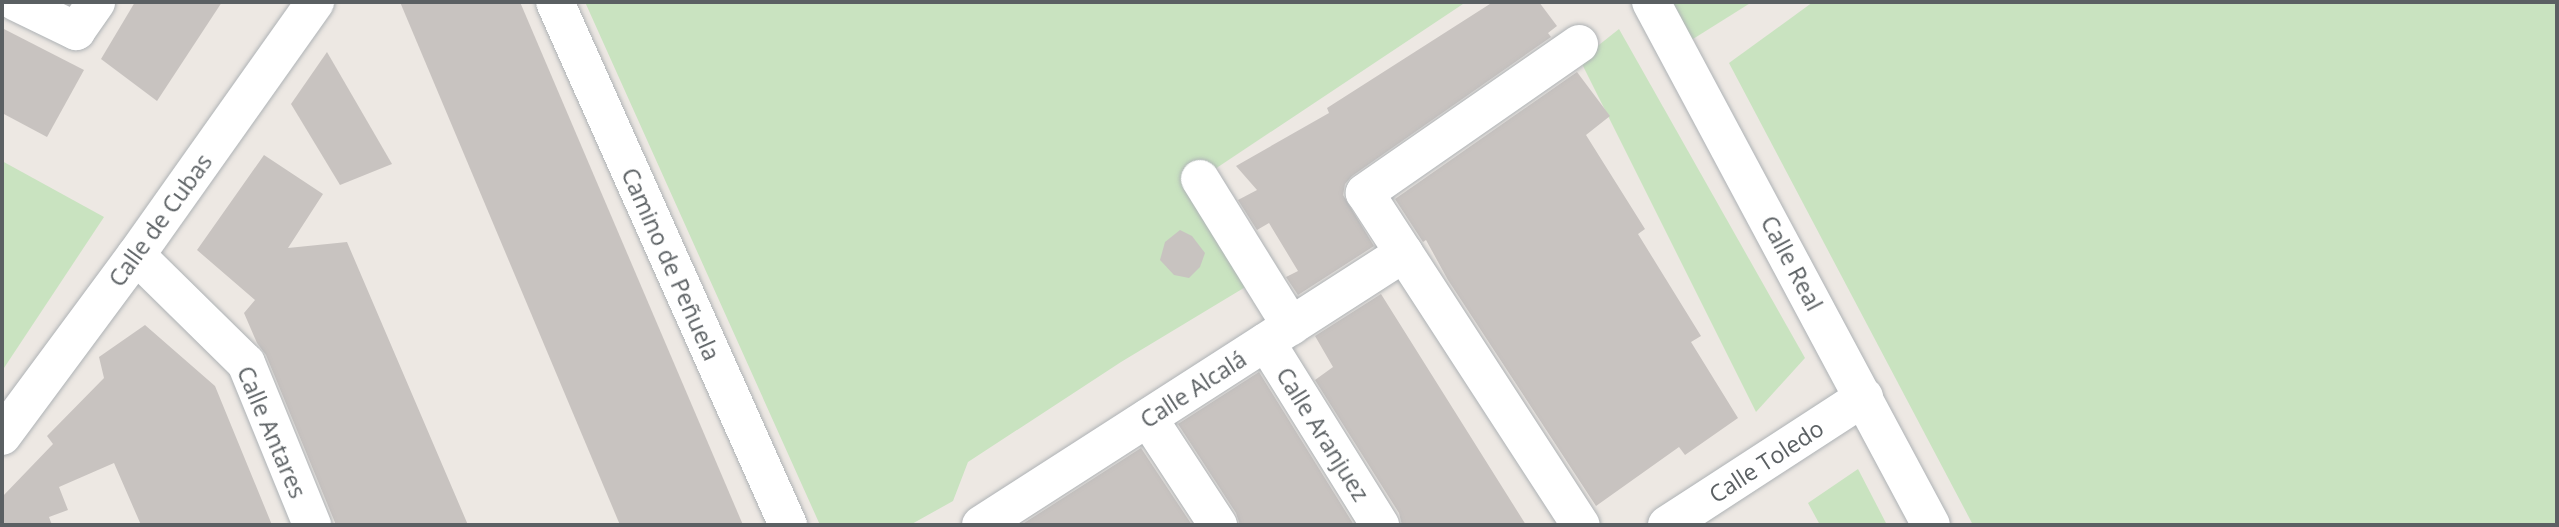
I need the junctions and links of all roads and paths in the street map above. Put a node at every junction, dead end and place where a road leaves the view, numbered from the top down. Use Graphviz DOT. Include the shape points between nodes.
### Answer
graph roads {
  1 [pos="16,2"];
  2 [pos="96,2"];
  3 [pos="315,2"];
  4 [pos="555,2"];
  5 [pos="1651,2"];
  6 [pos="1579,44"];
  7 [pos="1200,179"];
  8 [pos="1404,253"];
  9 [pos="136,256"];
  10 [pos="1279,334"];
  11 [pos="1864,397"];
  12 [pos="1148,418"];
  13 [pos="2,436"];
  14 [pos="1025,513"];
  15 [pos="312,525"];
  16 [pos="788,525"];
  17 [pos="981,525"];
  18 [pos="1218,525"];
  19 [pos="1380,525"];
  20 [pos="1581,525"];
  21 [pos="1667,525"];
  22 [pos="1931,525"];
  1 -- 2 [label="street" via="76,31"];
  3 -- 9 [label="street, Calle de Cubas"];
  4 -- 16 [label="street, Camino de Peñuela"];
  5 -- 11 [label="street, Calle Real"];
  6 -- 8 [label="street" via="1365,192"];
  7 -- 10 [label="street, Calle Aranjuez"];
  8 -- 10 [label="street, Calle Alcalá"];
  8 -- 20 [label="street"];
  9 -- 13 [label="street, Calle de Cubas"];
  9 -- 15 [label="street, Calle Antares" via="246,363"];
  10 -- 12 [label="street, Calle Alcalá"];
  10 -- 19 [label="street, Calle Aranjuez"];
  11 -- 21 [label="street, Calle Toledo"];
  11 -- 22 [label="street, Calle Real"];
  12 -- 14 [label="street, Calle Alcalá"];
  12 -- 18 [label="street"];
  14 -- 17 [label="street, Calle Alcalá"];
}
